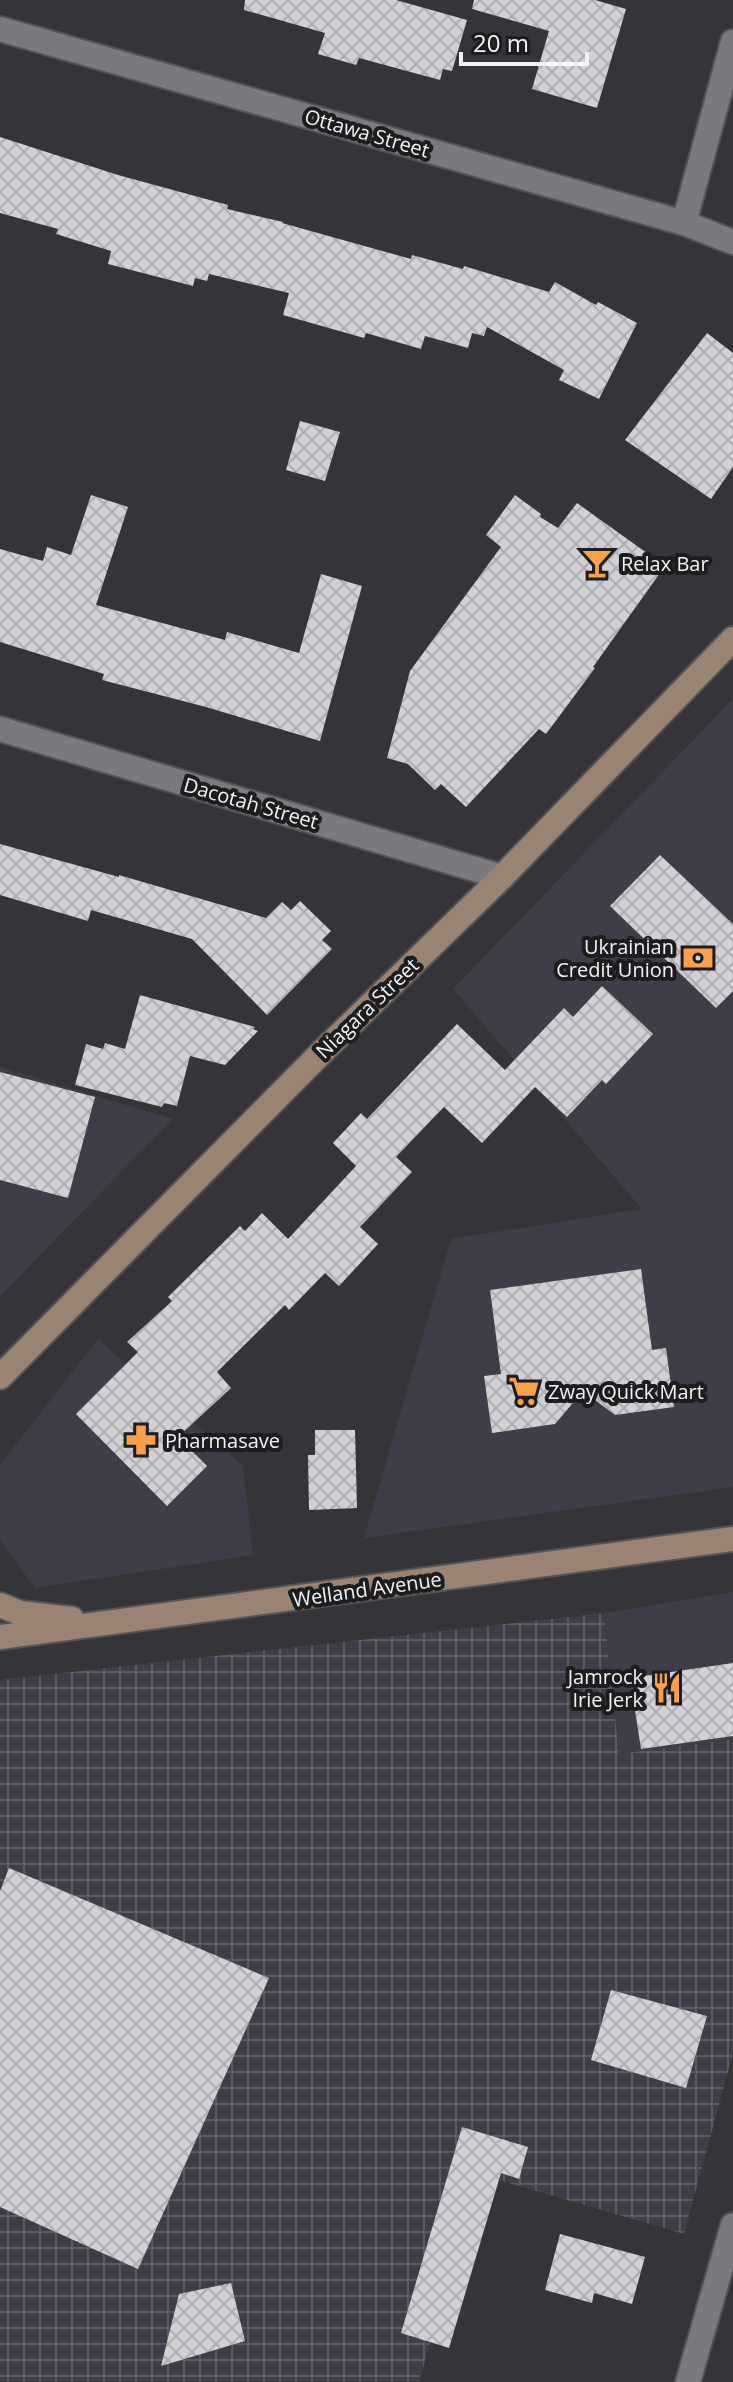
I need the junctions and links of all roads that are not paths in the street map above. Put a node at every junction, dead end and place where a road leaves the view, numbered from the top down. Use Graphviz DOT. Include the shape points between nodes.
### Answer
graph roads {
  1 [pos="0,29"];
  2 [pos="733,42"];
  3 [pos="684,223"];
  4 [pos="733,242"];
  5 [pos="733,639"];
  6 [pos="0,729"];
  7 [pos="502,877"];
  8 [pos="0,1377"];
  9 [pos="733,1539"];
  10 [pos="0,1605"];
  11 [pos="115,1623"];
  12 [pos="0,1637"];
  13 [pos="733,2225"];
  14 [pos="688,2382"];
  1 -- 3 [label="street, Ottawa Street"];
  2 -- 3 [label="street"];
  3 -- 4 [label="street, Ottawa Street"];
  5 -- 7 [label="main road, Niagara Street"];
  6 -- 7 [label="street, Dacotah Street"];
  7 -- 8 [label="main road, Niagara Street"];
  9 -- 11 [label="main road, Welland Avenue"];
  10 -- 11 [label="main road" via="20,1613"];
  11 -- 12 [label="main road, Welland Avenue"];
  13 -- 14 [label="street"];
}
